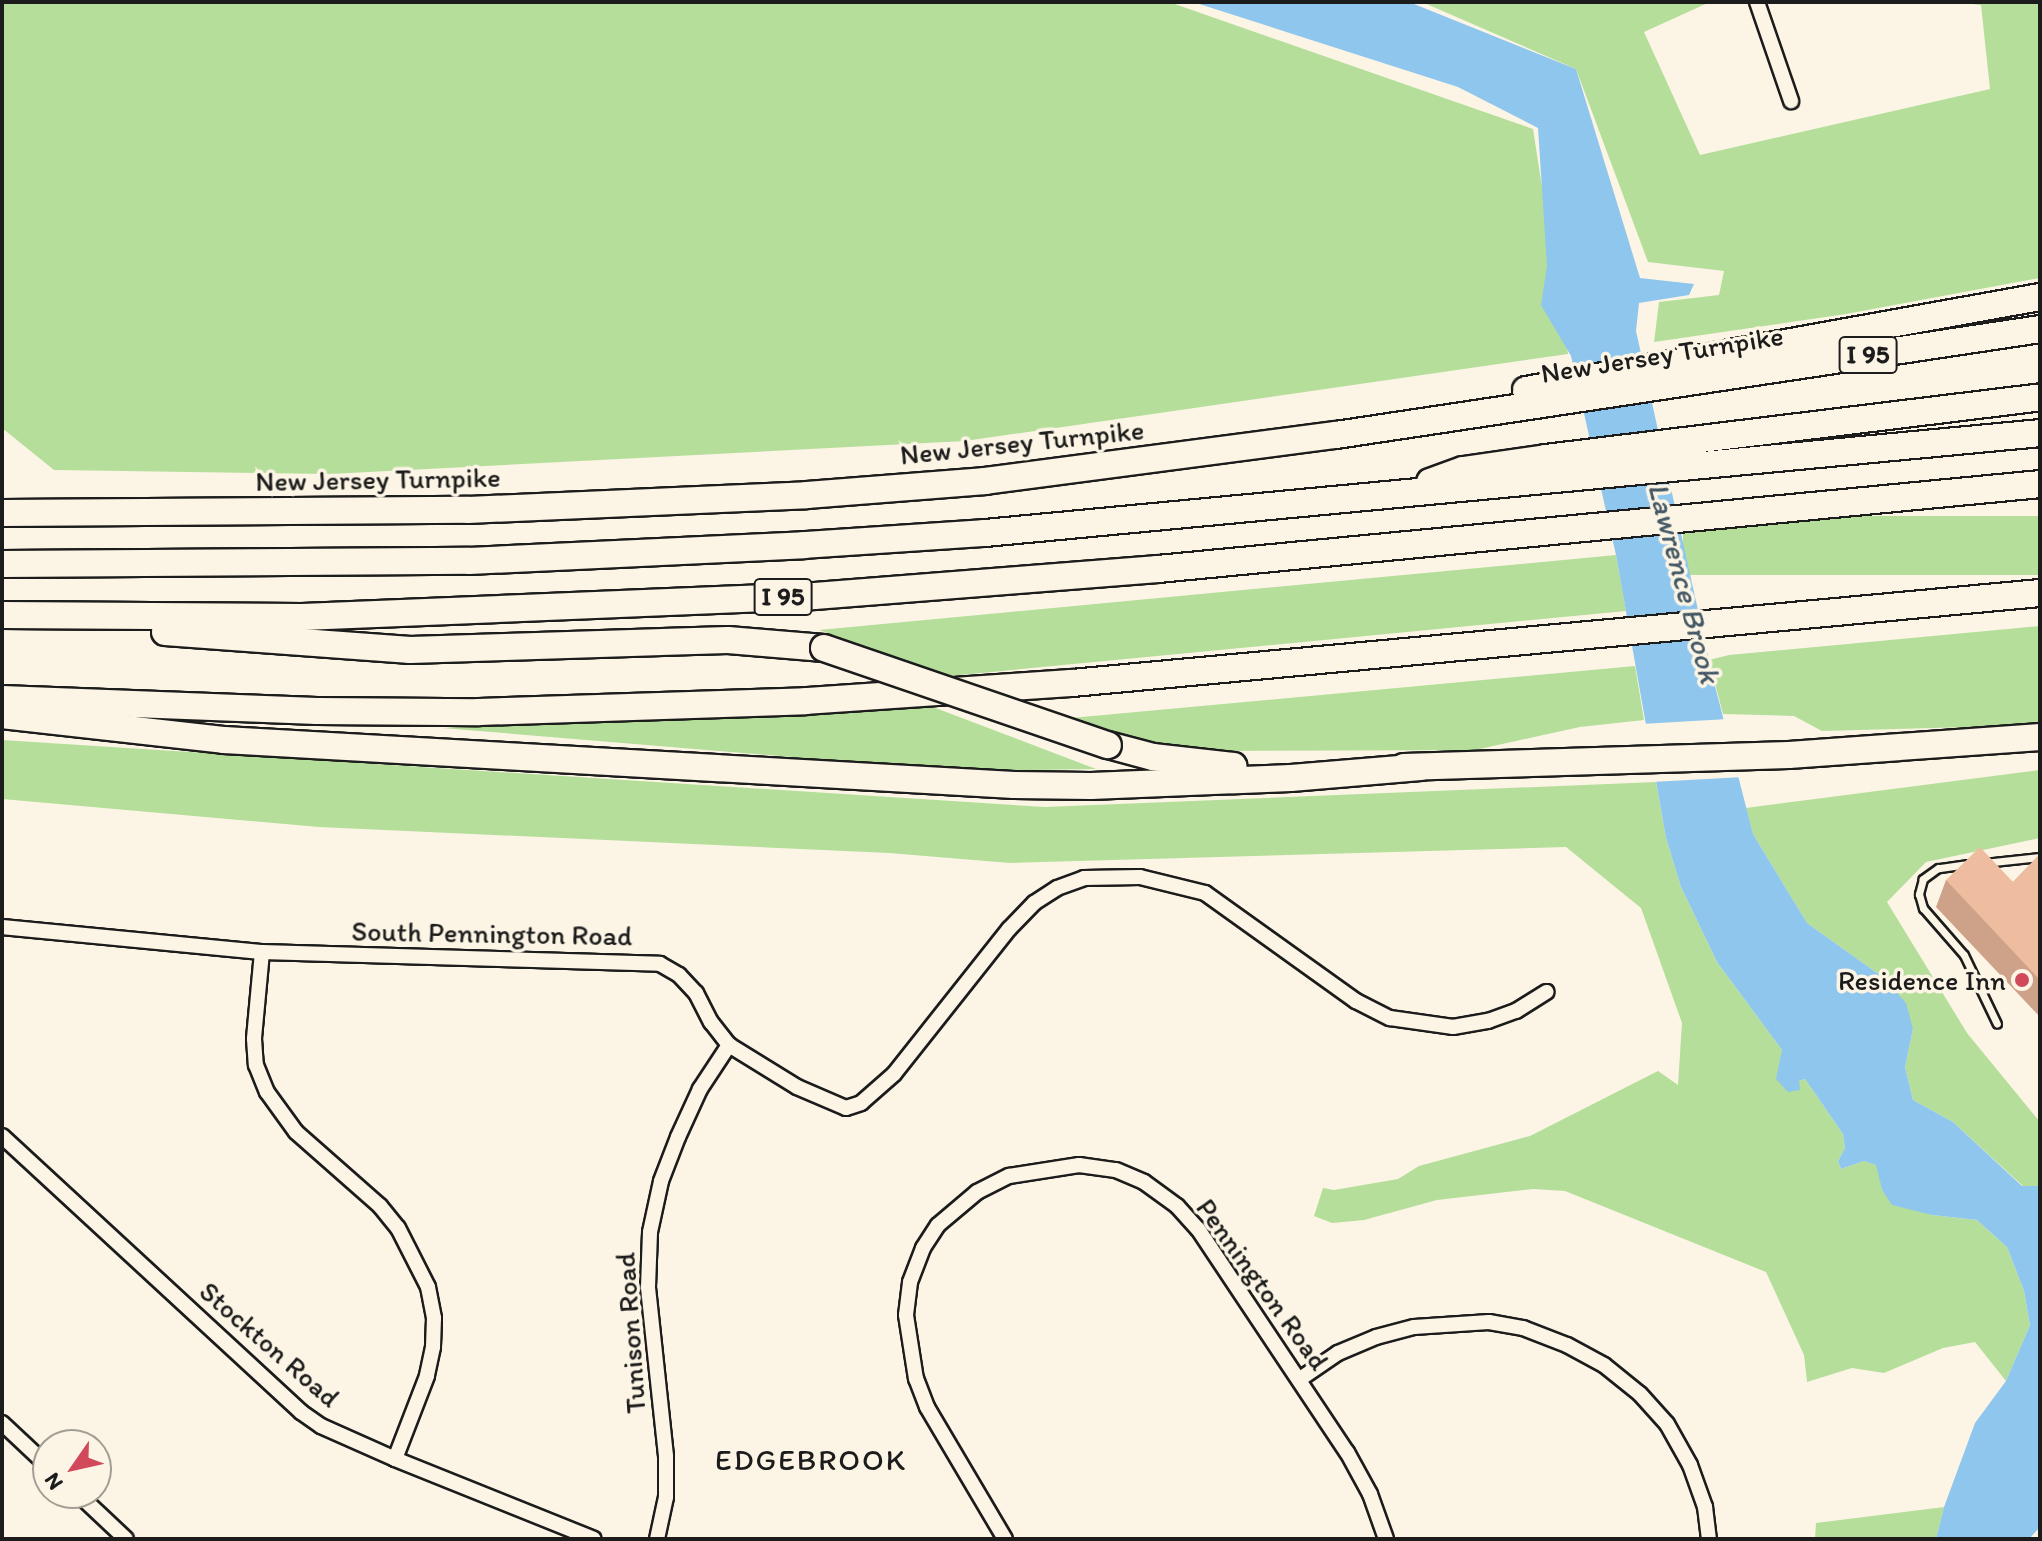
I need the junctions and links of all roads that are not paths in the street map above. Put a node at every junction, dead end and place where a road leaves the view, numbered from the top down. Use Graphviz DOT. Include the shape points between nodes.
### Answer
graph roads {
  1 [pos="1757,2"];
  2 [pos="1791,101"];
  3 [pos="2040,297"];
  4 [pos="2040,329"];
  5 [pos="1693,370"];
  6 [pos="2040,397"];
  7 [pos="2040,433"];
  8 [pos="1548,468"];
  9 [pos="2040,484"];
  10 [pos="2,513"];
  11 [pos="2,564"];
  12 [pos="2040,593"];
  13 [pos="2,616"];
  14 [pos="2,699"];
  15 [pos="2,715"];
  16 [pos="2040,737"];
  17 [pos="1421,767"];
  18 [pos="2040,857"];
  19 [pos="2,927"];
  20 [pos="262,952"];
  21 [pos="1547,992"];
  22 [pos="1997,1024"];
  23 [pos="729,1045"];
  24 [pos="2,1136"];
  25 [pos="1300,1379"];
  26 [pos="2,1423"];
  27 [pos="32,1451"];
  28 [pos="395,1459"];
  29 [pos="94,1509"];
  30 [pos="126,1539"];
  31 [pos="594,1539"];
  32 [pos="657,1539"];
  33 [pos="1005,1539"];
  34 [pos="1386,1539"];
  35 [pos="1709,1539"];
  1 -- 2 [label="street"];
  3 -- 5 [label="highway"];
  4 -- 5 [label="highway, New Jersey Turnpike / I 95"];
  5 -- 10 [label="highway, New Jersey Turnpike / I 95" via="1336,435 985,481 807,495 438,511"];
  6 -- 8 [label="highway" via="1708,438"];
  7 -- 8 [label="highway, I 95" via="1715,465"];
  8 -- 11 [label="highway, I 95" via="1392,496 985,533 642,554 301,564"];
  9 -- 13 [label="highway, I 95" via="988,584 644,605 302,617"];
  12 -- 14 [label="highway" via="1018,688 644,709 317,711"];
  13 -- 17 [label="highway, bridge" via="394,650 728,640 824,648 1153,757 1248,767"];
  15 -- 17 [label="highway" via="224,740 1014,785 1261,779"];
  16 -- 17 [label="highway" via="1789,755"];
  18 -- 22 [label="lane" via="1938,868 1923,879 1919,894 1923,908 1964,955"];
  19 -- 20 [label="street, South Pennington Road"];
  20 -- 23 [label="street, South Pennington Road" via="660,964 696,993"];
  20 -- 28 [label="street" via="254,1039 256,1065 267,1092 296,1132 380,1206 398,1228 428,1287 433,1347"];
  21 -- 23 [label="street, South Pennington Road" via="1516,1011 1453,1027 1390,1018 1356,1001 1205,893 1140,877 1084,878 1034,903 894,1074 861,1103 833,1106"];
  23 -- 32 [label="street, Tunison Road" via="700,1089 678,1137 650,1232 648,1287 666,1456 666,1497"];
  24 -- 28 [label="street, Stockton Road" via="301,1412"];
  25 -- 33 [label="street, Pennington Road" via="1198,1229 1144,1182 1116,1170 1079,1165 1009,1176 977,1192 938,1225 923,1248 910,1282 906,1315 909,1350 927,1407"];
  25 -- 34 [label="street, Pennington Road" via="1353,1462"];
  25 -- 35 [label="street" via="1338,1353 1414,1327 1489,1322 1567,1345 1604,1365 1667,1424 1690,1465 1705,1507"];
  26 -- 27 [label="street"];
  28 -- 31 [label="street, Stockton Road"];
  29 -- 30 [label="street"];
}
